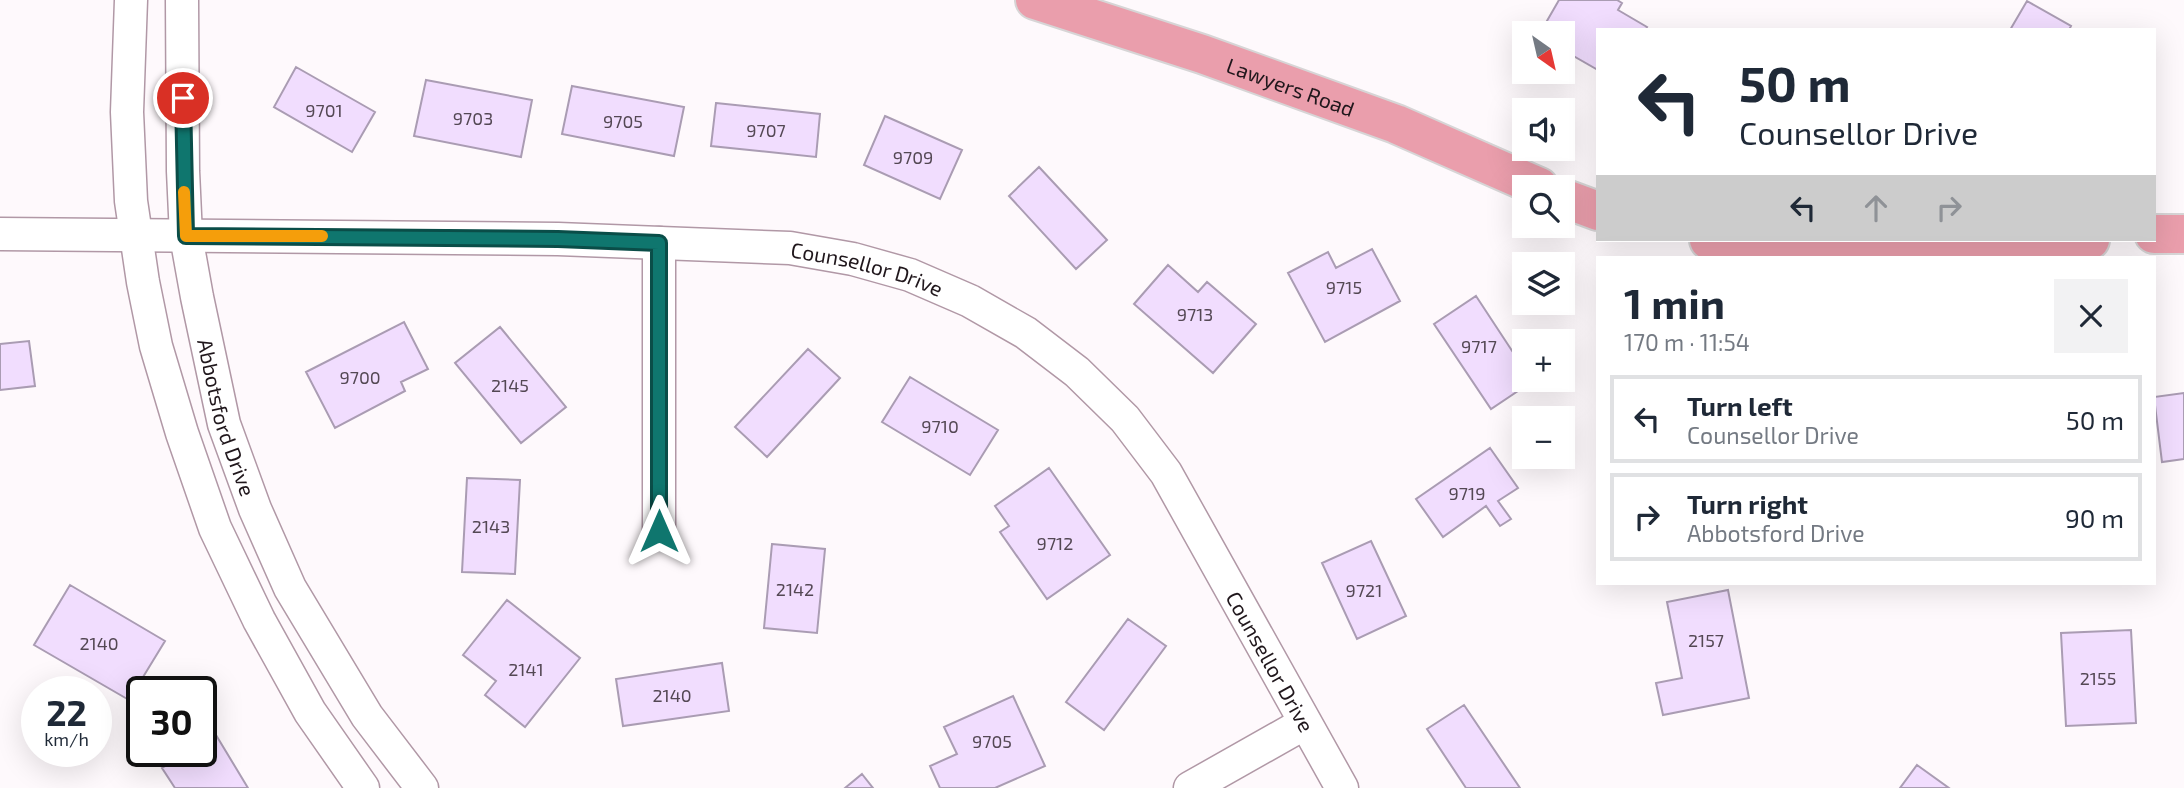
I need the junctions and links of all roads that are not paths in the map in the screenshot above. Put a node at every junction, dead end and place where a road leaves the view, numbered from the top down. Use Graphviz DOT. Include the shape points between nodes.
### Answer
graph roads {
  1 [pos="131,0"];
  2 [pos="182,0"];
  3 [pos="1035,0"];
  4 [pos="1512,175"];
  5 [pos="1575,202"];
  6 [pos="1596,210"];
  7 [pos="0,234"];
  8 [pos="2156,234"];
  9 [pos="2184,234"];
  10 [pos="186,236"];
  11 [pos="136,237"];
  12 [pos="1728,242"];
  13 [pos="2074,242"];
  14 [pos="659,243"];
  15 [pos="659,531"];
  16 [pos="1305,723"];
  17 [pos="363,788"];
  18 [pos="422,788"];
  19 [pos="1189,788"];
  20 [pos="1342,788"];
  1 -- 11 [label="street" via="127,111"];
  2 -- 10 [label="street, Abbotsford Drive"];
  3 -- 4 [label="main road, Lawyers Road" via="1396,124"];
  5 -- 6 [label="main road"];
  7 -- 11 [label="street, Counsellor Drive"];
  8 -- 9 [label="main road"];
  10 -- 11 [label="street, Counsellor Drive"];
  10 -- 14 [label="street, Counsellor Drive"];
  10 -- 18 [label="street, Abbotsford Drive" via="224,424 255,509 290,588 367,716"];
  11 -- 17 [label="street" via="156,346 215,528 259,621 310,712"];
  12 -- 13 [label="main road" via="1793,249 2024,248"];
  14 -- 15 [label="street"];
  14 -- 16 [label="street, Counsellor Drive" via="790,248 853,259 910,275 970,301 1026,333 1077,372 1125,419 1166,472"];
  16 -- 19 [label="street"];
  16 -- 20 [label="street, Counsellor Drive"];
}
